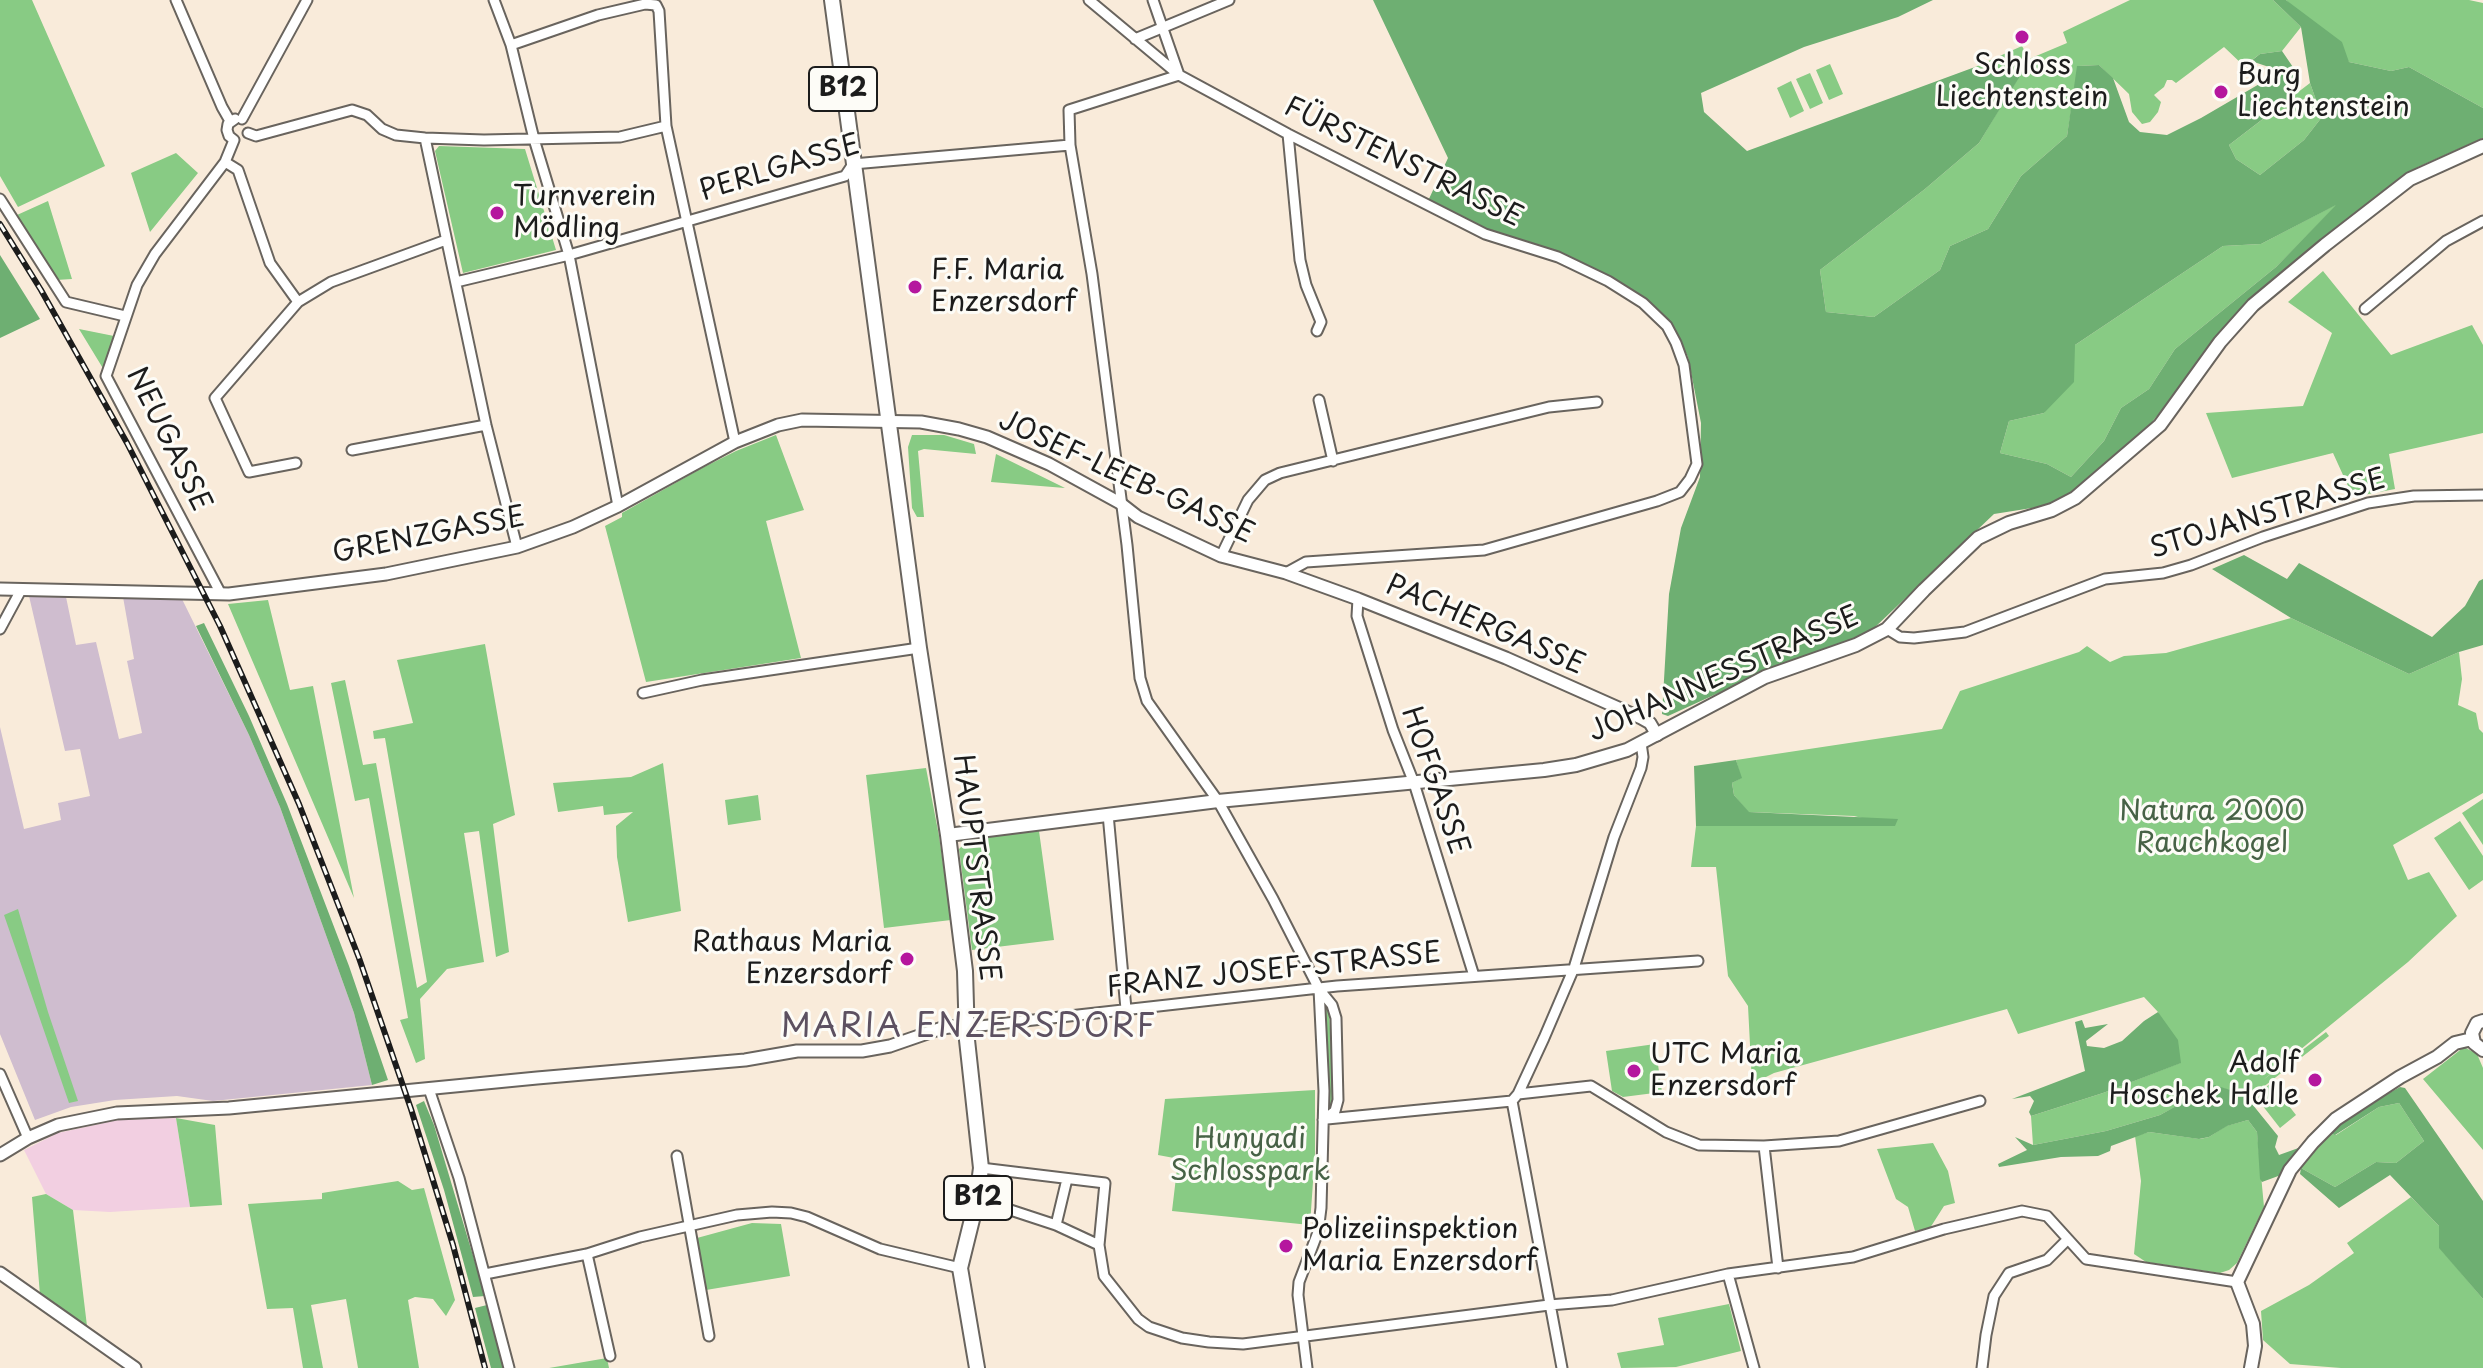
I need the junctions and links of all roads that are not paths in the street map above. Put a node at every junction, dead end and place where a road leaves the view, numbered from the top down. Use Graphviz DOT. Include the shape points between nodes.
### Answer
graph roads {
  1 [pos="176,0"];
  2 [pos="307,0"];
  3 [pos="494,0"];
  4 [pos="832,0"];
  5 [pos="1089,0"];
  6 [pos="1153,0"];
  7 [pos="1229,0"];
  8 [pos="1163,27"];
  9 [pos="1135,39"];
  10 [pos="511,45"];
  11 [pos="1179,75"];
  12 [pos="242,119"];
  13 [pos="230,121"];
  14 [pos="666,126"];
  15 [pos="248,133"];
  16 [pos="1288,134"];
  17 [pos="425,138"];
  18 [pos="534,139"];
  19 [pos="234,140"];
  20 [pos="1070,145"];
  21 [pos="2483,146"];
  22 [pos="225,162"];
  23 [pos="853,164"];
  24 [pos="0,199"];
  25 [pos="687,221"];
  26 [pos="2483,221"];
  27 [pos="446,240"];
  28 [pos="569,255"];
  29 [pos="456,282"];
  30 [pos="298,302"];
  31 [pos="2365,309"];
  32 [pos="125,316"];
  33 [pos="1317,331"];
  34 [pos="1319,400"];
  35 [pos="1597,402"];
  36 [pos="890,421"];
  37 [pos="486,425"];
  38 [pos="735,442"];
  39 [pos="352,450"];
  40 [pos="1333,461"];
  41 [pos="296,463"];
  42 [pos="2483,495"];
  43 [pos="1120,503"];
  44 [pos="618,506"];
  45 [pos="517,547"];
  46 [pos="1221,556"];
  47 [pos="1286,573"];
  48 [pos="0,589"];
  49 [pos="21,590"];
  50 [pos="221,594"];
  51 [pos="1358,599"];
  52 [pos="0,629"];
  53 [pos="1887,629"];
  54 [pos="919,648"];
  55 [pos="643,693"];
  56 [pos="1657,735"];
  57 [pos="1641,743"];
  58 [pos="1414,783"];
  59 [pos="1218,801"];
  60 [pos="1108,814"];
  61 [pos="948,835"];
  62 [pos="1698,961"];
  63 [pos="1574,968"];
  64 [pos="1474,976"];
  65 [pos="1319,989"];
  66 [pos="1126,1009"];
  67 [pos="2483,1021"];
  68 [pos="966,1025"];
  69 [pos="2472,1039"];
  70 [pos="2483,1050"];
  71 [pos="0,1074"];
  72 [pos="429,1089"];
  73 [pos="1515,1098"];
  74 [pos="1980,1101"];
  75 [pos="1323,1120"];
  76 [pos="28,1138"];
  77 [pos="1764,1146"];
  78 [pos="0,1155"];
  79 [pos="677,1156"];
  80 [pos="981,1168"];
  81 [pos="1067,1179"];
  82 [pos="977,1199"];
  83 [pos="1056,1225"];
  84 [pos="690,1227"];
  85 [pos="2067,1240"];
  86 [pos="1099,1245"];
  87 [pos="587,1254"];
  88 [pos="960,1268"];
  89 [pos="1778,1268"];
  90 [pos="0,1273"];
  91 [pos="485,1274"];
  92 [pos="1728,1274"];
  93 [pos="2237,1282"];
  94 [pos="1549,1305"];
  95 [pos="709,1336"];
  96 [pos="1303,1337"];
  97 [pos="610,1356"];
  98 [pos="135,1368"];
  99 [pos="509,1368"];
  100 [pos="977,1368"];
  101 [pos="1307,1368"];
  102 [pos="1562,1368"];
  103 [pos="1754,1368"];
  104 [pos="1982,1368"];
  105 [pos="2251,1368"];
  1 -- 13 [label="street"];
  2 -- 12 [label="street"];
  3 -- 10 [label="street"];
  4 -- 23 [label="main road, B12"];
  5 -- 9 [label="street, FÜRSTENSTRASSE"];
  6 -- 8 [label="street"];
  7 -- 8 [label="street"];
  8 -- 9 [label="street"];
  8 -- 11 [label="street"];
  9 -- 11 [label="street, FÜRSTENSTRASSE"];
  10 -- 14 [label="street" via="598,15 653,3 659,11"];
  10 -- 18 [label="street"];
  11 -- 16 [label="street, FÜRSTENSTRASSE"];
  11 -- 20 [label="street" via="1069,110"];
  12 -- 13 [label="street"];
  12 -- 15 [label="street"];
  13 -- 19 [label="street" via="228,133"];
  14 -- 18 [label="street" via="620,137"];
  14 -- 25 [label="street"];
  15 -- 17 [label="street" via="256,136 352,110 396,135"];
  15 -- 19 [label="street"];
  16 -- 33 [label="street" via="1300,260 1321,322"];
  16 -- 47 [label="street, FÜRSTENSTRASSE" via="1485,234 1558,257 1643,303 1667,326 1684,365 1697,464 1680,492 1484,550 1306,562"];
  17 -- 18 [label="street"];
  17 -- 27 [label="street"];
  18 -- 28 [label="street"];
  19 -- 22 [label="street, NEUGASSE"];
  20 -- 23 [label="street, PERLGASSE"];
  20 -- 43 [label="street"];
  21 -- 53 [label="main road, JOHANNESSTRASSE" via="2410,179 2325,245 2237,321 2143,441 2063,505 1978,538"];
  22 -- 30 [label="street" via="238,170 270,263"];
  22 -- 32 [label="street, NEUGASSE" via="155,254"];
  23 -- 25 [label="street, PERLGASSE" via="845,176"];
  23 -- 36 [label="main road, B12"];
  24 -- 32 [label="street" via="66,302"];
  25 -- 28 [label="street, PERLGASSE"];
  25 -- 38 [label="street"];
  26 -- 31 [label="street" via="2446,241"];
  27 -- 29 [label="street"];
  27 -- 30 [label="street" via="331,282"];
  28 -- 29 [label="street, PERLGASSE"];
  28 -- 44 [label="street"];
  29 -- 37 [label="street"];
  30 -- 41 [label="street" via="215,398 249,472"];
  32 -- 50 [label="street, NEUGASSE" via="106,376"];
  34 -- 40 [label="street"];
  35 -- 40 [label="street" via="1549,407"];
  36 -- 38 [label="street, GRENZGASSE" via="802,420"];
  36 -- 43 [label="street, JOSEF-LEEB-GASSE" via="939,425 987,437"];
  36 -- 54 [label="main road, HAUPTSTRASSE / B12"];
  37 -- 39 [label="street"];
  37 -- 45 [label="street"];
  38 -- 44 [label="street, GRENZGASSE"];
  40 -- 46 [label="street" via="1265,480 1248,500"];
  42 -- 53 [label="street, STOJANSTRASSE" via="2368,503 2191,565 2105,579 1965,632 1914,638"];
  43 -- 46 [label="street, JOSEF-LEEB-GASSE" via="1138,517"];
  43 -- 59 [label="street" via="1144,693"];
  44 -- 45 [label="street, GRENZGASSE"];
  45 -- 50 [label="street, GRENZGASSE" via="386,574"];
  46 -- 47 [label="street, JOSEF-LEEB-GASSE"];
  47 -- 51 [label="street, PACHERGASSE"];
  48 -- 49 [label="street, GRENZGASSE"];
  49 -- 50 [label="street, GRENZGASSE"];
  49 -- 52 [label="street"];
  51 -- 56 [label="street, PACHERGASSE" via="1641,718"];
  51 -- 58 [label="street, HOFGASSE" via="1357,616"];
  53 -- 56 [label="main road, JOHANNESSTRASSE" via="1765,677"];
  54 -- 55 [label="street"];
  54 -- 61 [label="main road, HAUPTSTRASSE / B12"];
  56 -- 57 [label="main road, JOHANNESSTRASSE"];
  57 -- 58 [label="main road, JOHANNESSTRASSE" via="1570,766"];
  57 -- 63 [label="street" via="1641,768"];
  58 -- 59 [label="main road, JOHANNESSTRASSE"];
  58 -- 64 [label="street, HOFGASSE"];
  59 -- 60 [label="main road, JOHANNESSTRASSE"];
  59 -- 65 [label="street"];
  60 -- 61 [label="main road, JOHANNESSTRASSE"];
  60 -- 66 [label="street"];
  61 -- 68 [label="main road, HAUPTSTRASSE / B12" via="965,971"];
  62 -- 63 [label="street, FRANZ JOSEF-STRASSE"];
  63 -- 64 [label="street, FRANZ JOSEF-STRASSE"];
  63 -- 73 [label="street"];
  64 -- 65 [label="street, FRANZ JOSEF-STRASSE"];
  65 -- 66 [label="street, FRANZ JOSEF-STRASSE"];
  65 -- 75 [label="street"];
  65 -- 75 [label="street" via="1336,1018 1338,1100 1335,1111"];
  66 -- 68 [label="street, FRANZ JOSEF-STRASSE"];
  67 -- 69 [label="main road" via="2474,1027"];
  68 -- 72 [label="street, FRANZ JOSEF-STRASSE" via="862,1051 797,1051"];
  68 -- 80 [label="main road, HAUPTSTRASSE / B12"];
  69 -- 70 [label="main road"];
  69 -- 93 [label="main road" via="2455,1043 2324,1130 2282,1182"];
  71 -- 76 [label="street"];
  72 -- 76 [label="street, FRANZ JOSEF-STRASSE" via="117,1113 58,1125"];
  72 -- 91 [label="street"];
  73 -- 75 [label="street"];
  73 -- 77 [label="street" via="1591,1086 1666,1132 1699,1145"];
  73 -- 94 [label="street"];
  74 -- 77 [label="street" via="1839,1141"];
  75 -- 96 [label="street" via="1320,1219 1299,1282"];
  76 -- 78 [label="street, FRANZ JOSEF-STRASSE"];
  77 -- 89 [label="street"];
  79 -- 84 [label="street"];
  80 -- 81 [label="street"];
  80 -- 82 [label="main road, HAUPTSTRASSE / B12"];
  81 -- 83 [label="street"];
  81 -- 86 [label="street" via="1105,1183"];
  82 -- 83 [label="street"];
  82 -- 88 [label="main road, HAUPTSTRASSE / B12"];
  83 -- 86 [label="street"];
  84 -- 87 [label="street"];
  84 -- 88 [label="street" via="737,1215 791,1213 880,1249"];
  84 -- 95 [label="street"];
  85 -- 89 [label="street" via="2047,1216 2022,1211 1853,1257"];
  85 -- 93 [label="street" via="2086,1259"];
  85 -- 104 [label="street" via="2047,1260 2009,1273 1994,1296"];
  86 -- 96 [label="street" via="1104,1276 1149,1327 1209,1342"];
  87 -- 91 [label="street"];
  87 -- 97 [label="street"];
  88 -- 100 [label="main road, HAUPTSTRASSE / B12"];
  89 -- 92 [label="street"];
  90 -- 98 [label="street"];
  91 -- 99 [label="street"];
  92 -- 94 [label="street" via="1612,1300"];
  92 -- 103 [label="street"];
  93 -- 105 [label="main road" via="2253,1324"];
  94 -- 96 [label="street"];
  94 -- 102 [label="street"];
  96 -- 101 [label="street"];
}
